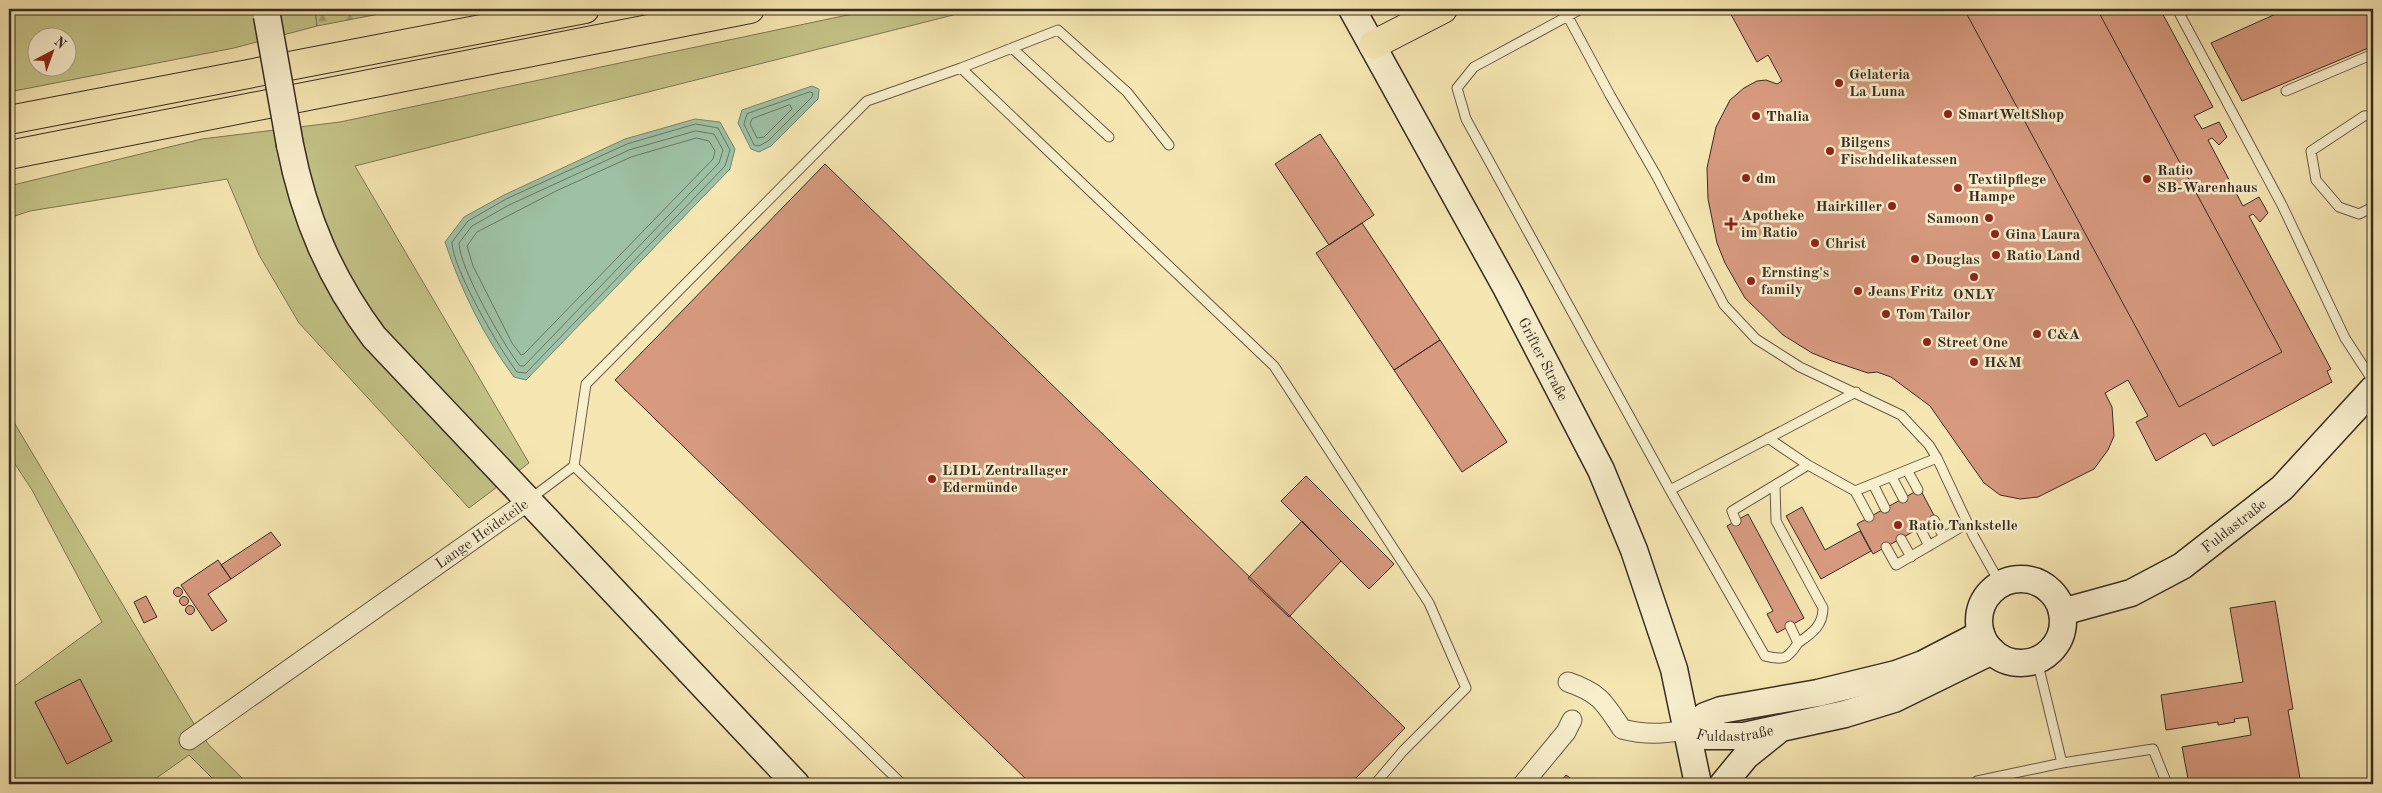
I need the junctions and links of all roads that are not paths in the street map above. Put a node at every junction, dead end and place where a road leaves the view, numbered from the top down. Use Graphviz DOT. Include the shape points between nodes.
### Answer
graph roads {
  1 [pos="585,9"];
  2 [pos="750,9"];
  3 [pos="1352,9"];
  4 [pos="1443,9"];
  5 [pos="1581,9"];
  6 [pos="2177,9"];
  7 [pos="266,12"];
  8 [pos="1567,15"];
  9 [pos="1373,45"];
  10 [pos="1012,48"];
  11 [pos="2373,54"];
  12 [pos="961,68"];
  13 [pos="2286,91"];
  14 [pos="2373,115"];
  15 [pos="9,120"];
  16 [pos="105,135"];
  17 [pos="1109,137"];
  18 [pos="1168,144"];
  19 [pos="9,155"];
  20 [pos="9,165"];
  21 [pos="2373,207"];
  22 [pos="2373,381"];
  23 [pos="2373,389"];
  24 [pos="1856,392"];
  25 [pos="1768,438"];
  26 [pos="1937,458"];
  27 [pos="1808,465"];
  28 [pos="574,466"];
  29 [pos="1907,470"];
  30 [pos="1892,476"];
  31 [pos="1873,484"];
  32 [pos="1775,485"];
  33 [pos="1670,490"];
  34 [pos="1918,490"];
  35 [pos="1855,491"];
  36 [pos="1903,498"];
  37 [pos="528,501"];
  38 [pos="1885,508"];
  39 [pos="1869,517"];
  40 [pos="1934,520"];
  41 [pos="1736,521"];
  42 [pos="1968,524"];
  43 [pos="1920,528"];
  44 [pos="1944,537"];
  45 [pos="1901,538"];
  46 [pos="1929,546"];
  47 [pos="1886,547"];
  48 [pos="1911,557"];
  49 [pos="2001,585"];
  50 [pos="2062,612"];
  51 [pos="1790,626"];
  52 [pos="1798,643"];
  53 [pos="1986,643"];
  54 [pos="2036,660"];
  55 [pos="1568,682"];
  56 [pos="1572,720"];
  57 [pos="1783,727"];
  58 [pos="1687,730"];
  59 [pos="189,740"];
  60 [pos="2062,763"];
  61 [pos="1977,780"];
  62 [pos="796,784"];
  63 [pos="902,784"];
  64 [pos="1375,784"];
  65 [pos="1523,784"];
  66 [pos="1698,784"];
  67 [pos="1723,784"];
  68 [pos="2167,784"];
  1 -- 15 [label="highway"];
  2 -- 16 [label="highway"];
  3 -- 9 [label="street, Grifter Straße"];
  4 -- 9 [label="highway"];
  5 -- 8 [label="lane"];
  6 -- 22 [label="lane" via="2282,205 2345,338"];
  7 -- 37 [label="street, bridge" via="304,205 336,280 357,313 394,359"];
  8 -- 24 [label="lane" via="1724,305 1756,339 1800,367"];
  8 -- 33 [label="lane" via="1474,66 1458,88 1466,119"];
  9 -- 58 [label="street, Grifter Straße" via="1508,289 1601,470 1634,550 1674,669"];
  10 -- 12 [label="lane"];
  10 -- 17 [label="lane"];
  10 -- 18 [label="lane" via="1058,30 1127,92"];
  11 -- 13 [label="lane"];
  12 -- 28 [label="lane" via="867,101 586,384"];
  12 -- 64 [label="lane" via="1274,366 1429,603 1466,688"];
  14 -- 21 [label="lane" via="2364,116 2311,151 2316,180 2339,207 2359,214"];
  16 -- 19 [label="highway"];
  16 -- 20 [label="highway"];
  23 -- 50 [label="street, Fuldastraße" via="2282,488 2182,566 2131,593"];
  24 -- 25 [label="lane"];
  24 -- 26 [label="lane" via="1901,415"];
  25 -- 27 [label="lane"];
  25 -- 33 [label="lane"];
  26 -- 29 [label="lane"];
  26 -- 42 [label="lane"];
  27 -- 32 [label="lane"];
  27 -- 35 [label="lane"];
  28 -- 37 [label="lane"];
  28 -- 63 [label="lane"];
  29 -- 30 [label="lane"];
  29 -- 34 [label="lane"];
  30 -- 31 [label="lane"];
  30 -- 36 [label="lane"];
  31 -- 35 [label="lane"];
  31 -- 38 [label="lane"];
  32 -- 41 [label="lane" via="1732,511"];
  32 -- 52 [label="lane" via="1776,521 1823,608 1823,619 1817,630"];
  33 -- 52 [label="lane" via="1765,656 1780,660 1791,655"];
  35 -- 39 [label="lane"];
  37 -- 59 [label="street, Lange Heideteile"];
  37 -- 62 [label="street, Lange Heideteile"];
  40 -- 44 [label="lane"];
  42 -- 44 [label="lane"];
  42 -- 49 [label="lane"];
  43 -- 46 [label="lane"];
  44 -- 46 [label="lane"];
  45 -- 48 [label="lane"];
  46 -- 48 [label="lane"];
  47 -- 48 [label="lane" via="1896,565"];
  49 -- 50 [label="street" via="2013,580 2038,583 2049,590"];
  49 -- 53 [label="street" via="1985,600 1979,623"];
  50 -- 54 [label="street" via="2061,635 2047,654"];
  51 -- 52 [label="lane"];
  53 -- 54 [label="street" via="2002,658 2013,662"];
  53 -- 57 [label="street, Fuldastraße" via="1894,700"];
  53 -- 58 [label="street, Fuldastraße" via="1896,674 1818,693 1721,710"];
  54 -- 60 [label="lane"];
  55 -- 58 [label="street" via="1590,689 1622,729 1644,734"];
  56 -- 65 [label="street" via="1566,732"];
  57 -- 58 [label="street, Fuldastraße" via="1744,736 1705,736"];
  57 -- 67 [label="street" via="1746,756"];
  58 -- 66 [label="street, Grifter Straße"];
  60 -- 61 [label="lane"];
  60 -- 68 [label="lane" via="2153,749"];
}
